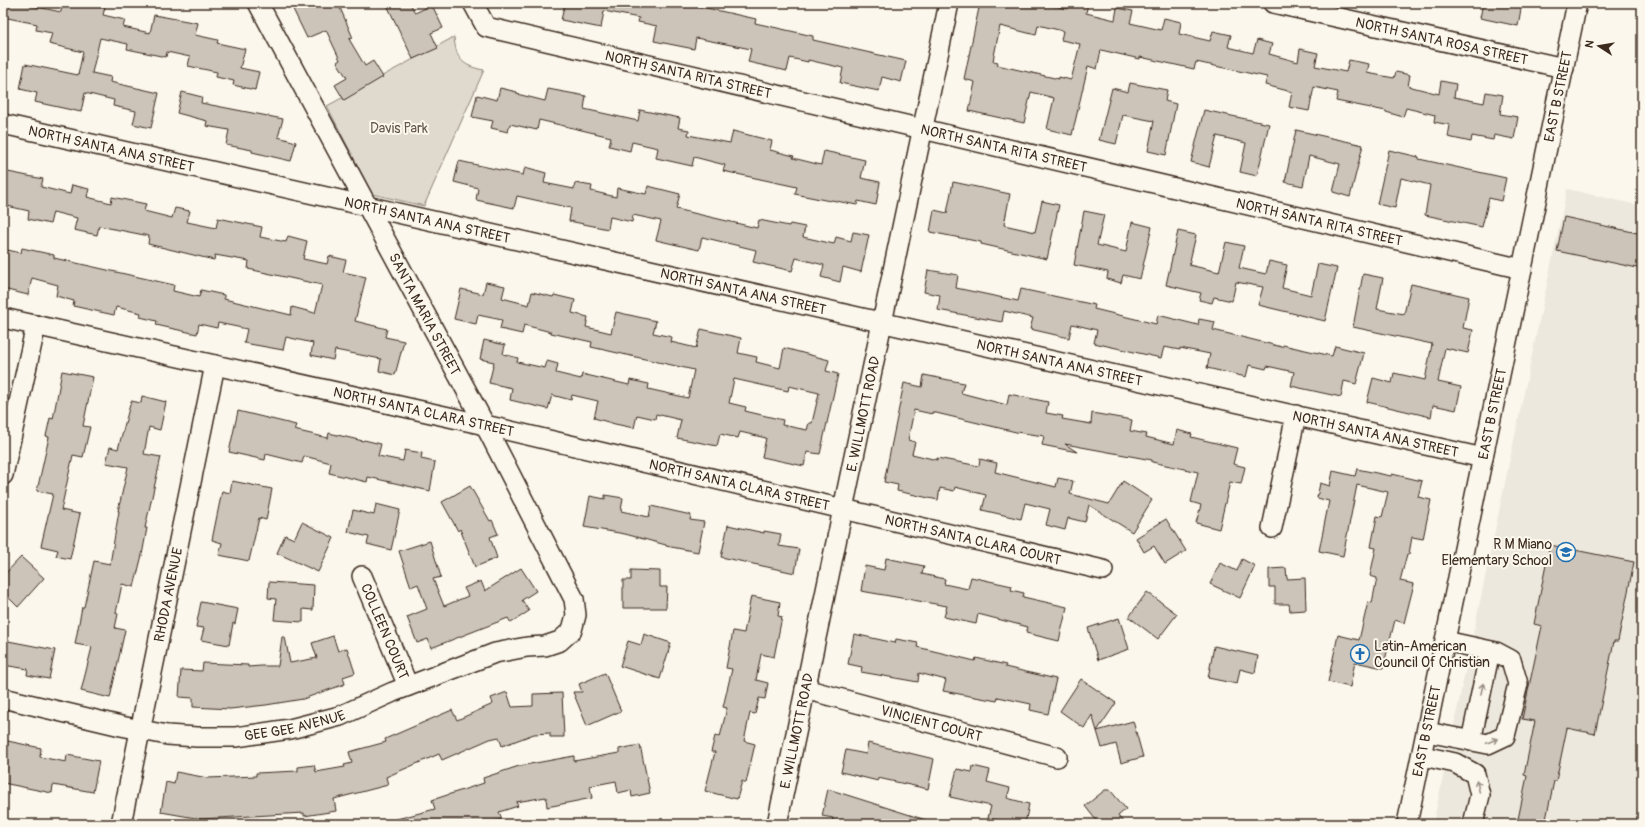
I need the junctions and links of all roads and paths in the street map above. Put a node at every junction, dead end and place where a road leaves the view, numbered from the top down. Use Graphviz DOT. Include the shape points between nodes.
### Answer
graph roads {
  1 [pos="258,3"];
  2 [pos="474,3"];
  3 [pos="949,3"];
  4 [pos="1273,3"];
  5 [pos="1577,3"];
  6 [pos="1564,68"];
  7 [pos="3,124"];
  8 [pos="923,128"];
  9 [pos="367,206"];
  10 [pos="1522,269"];
  11 [pos="3,318"];
  12 [pos="882,324"];
  13 [pos="36,325"];
  14 [pos="215,365"];
  15 [pos="1296,415"];
  16 [pos="485,425"];
  17 [pos="1483,458"];
  18 [pos="3,475"];
  19 [pos="844,508"];
  20 [pos="1272,528"];
  21 [pos="1103,570"];
  22 [pos="362,576"];
  23 [pos="572,630"];
  24 [pos="1445,642"];
  25 [pos="1490,651"];
  26 [pos="408,686"];
  27 [pos="805,689"];
  28 [pos="3,698"];
  29 [pos="140,730"];
  30 [pos="1427,732"];
  31 [pos="1470,741"];
  32 [pos="1423,756"];
  33 [pos="1057,758"];
  34 [pos="121,824"];
  35 [pos="777,824"];
  36 [pos="1407,824"];
  37 [pos="1473,824"];
  1 -- 9 [label="street, SANTA MARIA STREET"];
  2 -- 8 [label="street, NORTH SANTA RITA STREET" via="486,27"];
  3 -- 8 [label="street, E. WILLMOTT ROAD"];
  4 -- 6 [label="street, NORTH SANTA ROSA STREET"];
  5 -- 6 [label="street, EAST B STREET"];
  6 -- 10 [label="street, EAST B STREET"];
  7 -- 9 [label="street, NORTH SANTA ANA STREET"];
  8 -- 10 [label="street, NORTH SANTA RITA STREET"];
  8 -- 12 [label="street, E. WILLMOTT ROAD"];
  9 -- 12 [label="street, NORTH SANTA ANA STREET"];
  9 -- 16 [label="street, SANTA MARIA STREET"];
  10 -- 17 [label="street, EAST B STREET"];
  11 -- 13 [label="street, NORTH SANTA CLARA STREET"];
  12 -- 15 [label="street, NORTH SANTA ANA STREET"];
  12 -- 19 [label="street, E. WILLMOTT ROAD"];
  13 -- 14 [label="street, NORTH SANTA CLARA STREET"];
  13 -- 18 [label="street"];
  14 -- 16 [label="street, NORTH SANTA CLARA STREET"];
  14 -- 29 [label="street, RHODA AVENUE"];
  15 -- 17 [label="street, NORTH SANTA ANA STREET"];
  15 -- 20 [label="street"];
  16 -- 19 [label="street, NORTH SANTA CLARA STREET"];
  16 -- 23 [label="street, SANTA MARIA STREET" via="574,599 576,615"];
  17 -- 24 [label="street, EAST B STREET"];
  19 -- 21 [label="street, NORTH SANTA CLARA COURT"];
  19 -- 27 [label="street, E. WILLMOTT ROAD"];
  22 -- 26 [label="street, COLLEEN COURT"];
  23 -- 26 [label="street, GEE GEE AVENUE" via="560,641 545,646 495,653"];
  24 -- 25 [label="street"];
  24 -- 30 [label="street, EAST B STREET"];
  31 -- 25 [label="street, one-way"];
  31 -- 25 [label="street, one-way" via="1488,744 1505,736 1518,684 1511,660"];
  26 -- 29 [label="street, GEE GEE AVENUE" via="340,716 290,729 236,737 167,735"];
  27 -- 33 [label="street, VINCIENT COURT"];
  27 -- 35 [label="street, E. WILLMOTT ROAD"];
  28 -- 29 [label="street, GEE GEE AVENUE"];
  29 -- 34 [label="street, RHODA AVENUE"];
  30 -- 31 [label="street"];
  30 -- 32 [label="street, EAST B STREET"];
  32 -- 36 [label="street, EAST B STREET"];
  37 -- 32 [label="street, one-way" via="1480,795 1475,774 1455,763"];
}
